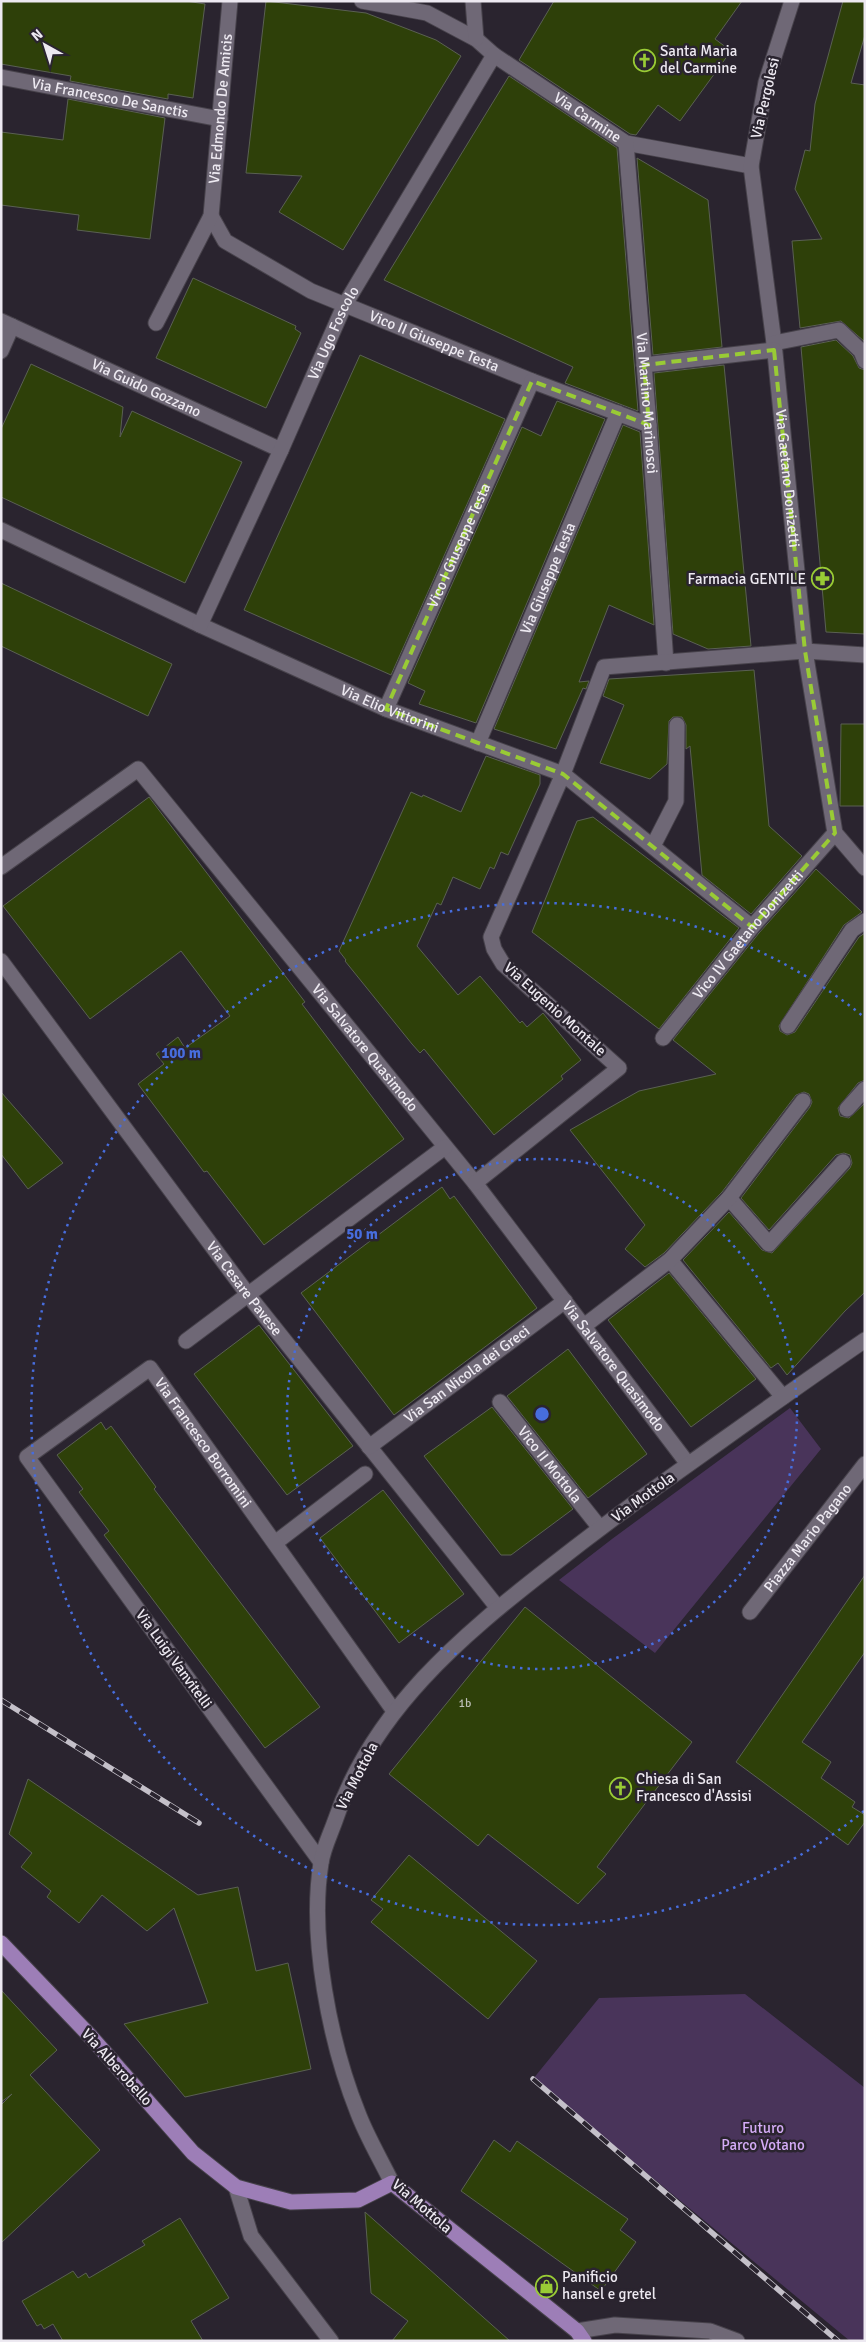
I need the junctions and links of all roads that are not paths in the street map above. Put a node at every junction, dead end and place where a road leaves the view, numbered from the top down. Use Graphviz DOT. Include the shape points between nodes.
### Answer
graph roads {
  1 [pos="230,1"];
  2 [pos="362,1"];
  3 [pos="473,1"];
  4 [pos="792,1"];
  5 [pos="476,39"];
  6 [pos="494,55"];
  7 [pos="1,77"];
  8 [pos="220,119"];
  9 [pos="626,142"];
  10 [pos="751,166"];
  11 [pos="211,216"];
  12 [pos="344,306"];
  13 [pos="156,323"];
  14 [pos="6,324"];
  15 [pos="774,346"];
  16 [pos="1,351"];
  17 [pos="865,361"];
  18 [pos="644,365"];
  19 [pos="532,381"];
  20 [pos="618,413"];
  21 [pos="649,425"];
  22 [pos="281,450"];
  23 [pos="1,530"];
  24 [pos="200,625"];
  25 [pos="805,651"];
  26 [pos="865,655"];
  27 [pos="666,663"];
  28 [pos="386,709"];
  29 [pos="677,725"];
  30 [pos="478,743"];
  31 [pos="563,774"];
  32 [pos="835,832"];
  33 [pos="653,846"];
  34 [pos="1,867"];
  35 [pos="865,868"];
  36 [pos="865,921"];
  37 [pos="752,927"];
  38 [pos="1,961"];
  39 [pos="788,1026"];
  40 [pos="663,1038"];
  41 [pos="865,1089"];
  42 [pos="803,1101"];
  43 [pos="847,1109"];
  44 [pos="445,1147"];
  45 [pos="843,1162"];
  46 [pos="476,1183"];
  47 [pos="729,1198"];
  48 [pos="670,1260"];
  49 [pos="249,1296"];
  50 [pos="565,1301"];
  51 [pos="584,1326"];
  52 [pos="186,1340"];
  53 [pos="865,1340"];
  54 [pos="783,1397"];
  55 [pos="500,1402"];
  56 [pos="369,1447"];
  57 [pos="27,1457"];
  58 [pos="688,1464"];
  59 [pos="865,1464"];
  60 [pos="365,1474"];
  61 [pos="600,1528"];
  62 [pos="275,1543"];
  63 [pos="498,1608"];
  64 [pos="750,1612"];
  65 [pos="394,1711"];
  66 [pos="321,1862"];
  67 [pos="1,1943"];
  68 [pos="392,2183"];
  69 [pos="236,2187"];
  70 [pos="580,2336"];
  71 [pos="331,2341"];
  72 [pos="736,2341"];
  1 -- 8 [label="street, Via Edmondo De Amicis"];
  2 -- 5 [label="street, Via Carmine" via="427,13"];
  3 -- 5 [label="street"];
  4 -- 10 [label="street, Via Pergolesi" via="766,82"];
  5 -- 6 [label="street, Via Carmine"];
  6 -- 9 [label="street, Via Carmine"];
  6 -- 12 [label="street, Via Ugo Foscolo"];
  7 -- 8 [label="street, Via Francesco De Sanctis"];
  8 -- 11 [label="street, Via Edmondo De Amicis"];
  9 -- 10 [label="street, Via Carmine"];
  9 -- 18 [label="street, Via Martino Marinosci"];
  10 -- 15 [label="street, Via Gaetano Donizetti"];
  11 -- 12 [label="street, Vico II Giuseppe Testa" via="225,241 302,286"];
  11 -- 13 [label="street"];
  12 -- 19 [label="street, Vico II Giuseppe Testa"];
  12 -- 22 [label="street, Via Ugo Foscolo"];
  14 -- 16 [label="street, Via Guido Gozzano"];
  14 -- 22 [label="street, Via Guido Gozzano"];
  15 -- 17 [label="street" via="839,330 861,351"];
  15 -- 18 [label="street"];
  15 -- 25 [label="street, Via Gaetano Donizetti"];
  18 -- 21 [label="street, Via Martino Marinosci"];
  19 -- 20 [label="street, Vico II Giuseppe Testa"];
  19 -- 28 [label="street, Vico I Giuseppe Testa"];
  20 -- 21 [label="street, Vico II Giuseppe Testa"];
  20 -- 30 [label="street, Via Giuseppe Testa"];
  21 -- 27 [label="street, Via Martino Marinosci"];
  22 -- 24 [label="street, Via Ugo Foscolo"];
  23 -- 24 [label="street, Via Elio Vittorini"];
  24 -- 28 [label="street, Via Elio Vittorini"];
  25 -- 26 [label="street"];
  25 -- 27 [label="street"];
  25 -- 32 [label="street, Via Gaetano Donizetti"];
  27 -- 31 [label="street, Via Eugenio Montale" via="604,667"];
  28 -- 30 [label="street, Via Elio Vittorini"];
  29 -- 33 [label="street" via="676,801"];
  30 -- 31 [label="street, Via Elio Vittorini"];
  31 -- 33 [label="street, Via Elio Vittorini"];
  31 -- 46 [label="street, Via Eugenio Montale" via="491,937 494,950 503,964 619,1068"];
  32 -- 35 [label="street"];
  32 -- 37 [label="street, Vico IV Gaetano Donizetti"];
  33 -- 37 [label="street, Via Elio Vittorini"];
  34 -- 44 [label="street, Via Salvatore Quasimodo" via="138,769"];
  36 -- 39 [label="street" via="852,930"];
  37 -- 40 [label="street, Vico IV Gaetano Donizetti"];
  38 -- 49 [label="street, Via Cesare Pavese"];
  41 -- 43 [label="street"];
  42 -- 47 [label="street"];
  44 -- 46 [label="street, Via Salvatore Quasimodo"];
  44 -- 49 [label="street"];
  45 -- 47 [label="street" via="769,1244"];
  46 -- 50 [label="street, Via Salvatore Quasimodo"];
  47 -- 48 [label="street"];
  48 -- 51 [label="street"];
  48 -- 54 [label="street"];
  49 -- 52 [label="street"];
  49 -- 56 [label="street, Via Cesare Pavese"];
  50 -- 51 [label="street, Via Salvatore Quasimodo"];
  50 -- 56 [label="street, Via San Nicola dei Greci"];
  51 -- 58 [label="street, Via Salvatore Quasimodo"];
  53 -- 54 [label="street, Via Mottola"];
  54 -- 58 [label="street, Via Mottola"];
  55 -- 61 [label="street, Vico II Mottola"];
  56 -- 63 [label="street, Via Cesare Pavese"];
  57 -- 62 [label="street, Via Francesco Borromini" via="150,1368"];
  57 -- 66 [label="street, Via Luigi Vanvitelli"];
  58 -- 61 [label="street, Via Mottola"];
  59 -- 64 [label="street, Piazza Mario Pagano"];
  60 -- 62 [label="street"];
  61 -- 63 [label="street, Via Mottola"];
  62 -- 65 [label="street, Via Francesco Borromini"];
  63 -- 65 [label="street, Via Mottola" via="463,1637"];
  65 -- 66 [label="street, Via Mottola" via="365,1754 339,1808"];
  66 -- 68 [label="street, Via Mottola" via="317,1921 322,1974 335,2042 358,2113"];
  67 -- 69 [label="main road, Via Alberobello" via="91,2037 193,2153"];
  68 -- 69 [label="main road, Via Alberobello" via="358,2200 291,2202"];
  68 -- 70 [label="main road, Via Mottola"];
  69 -- 71 [label="street" via="251,2236"];
  70 -- 72 [label="street" via="625,2326 710,2331"];
}
